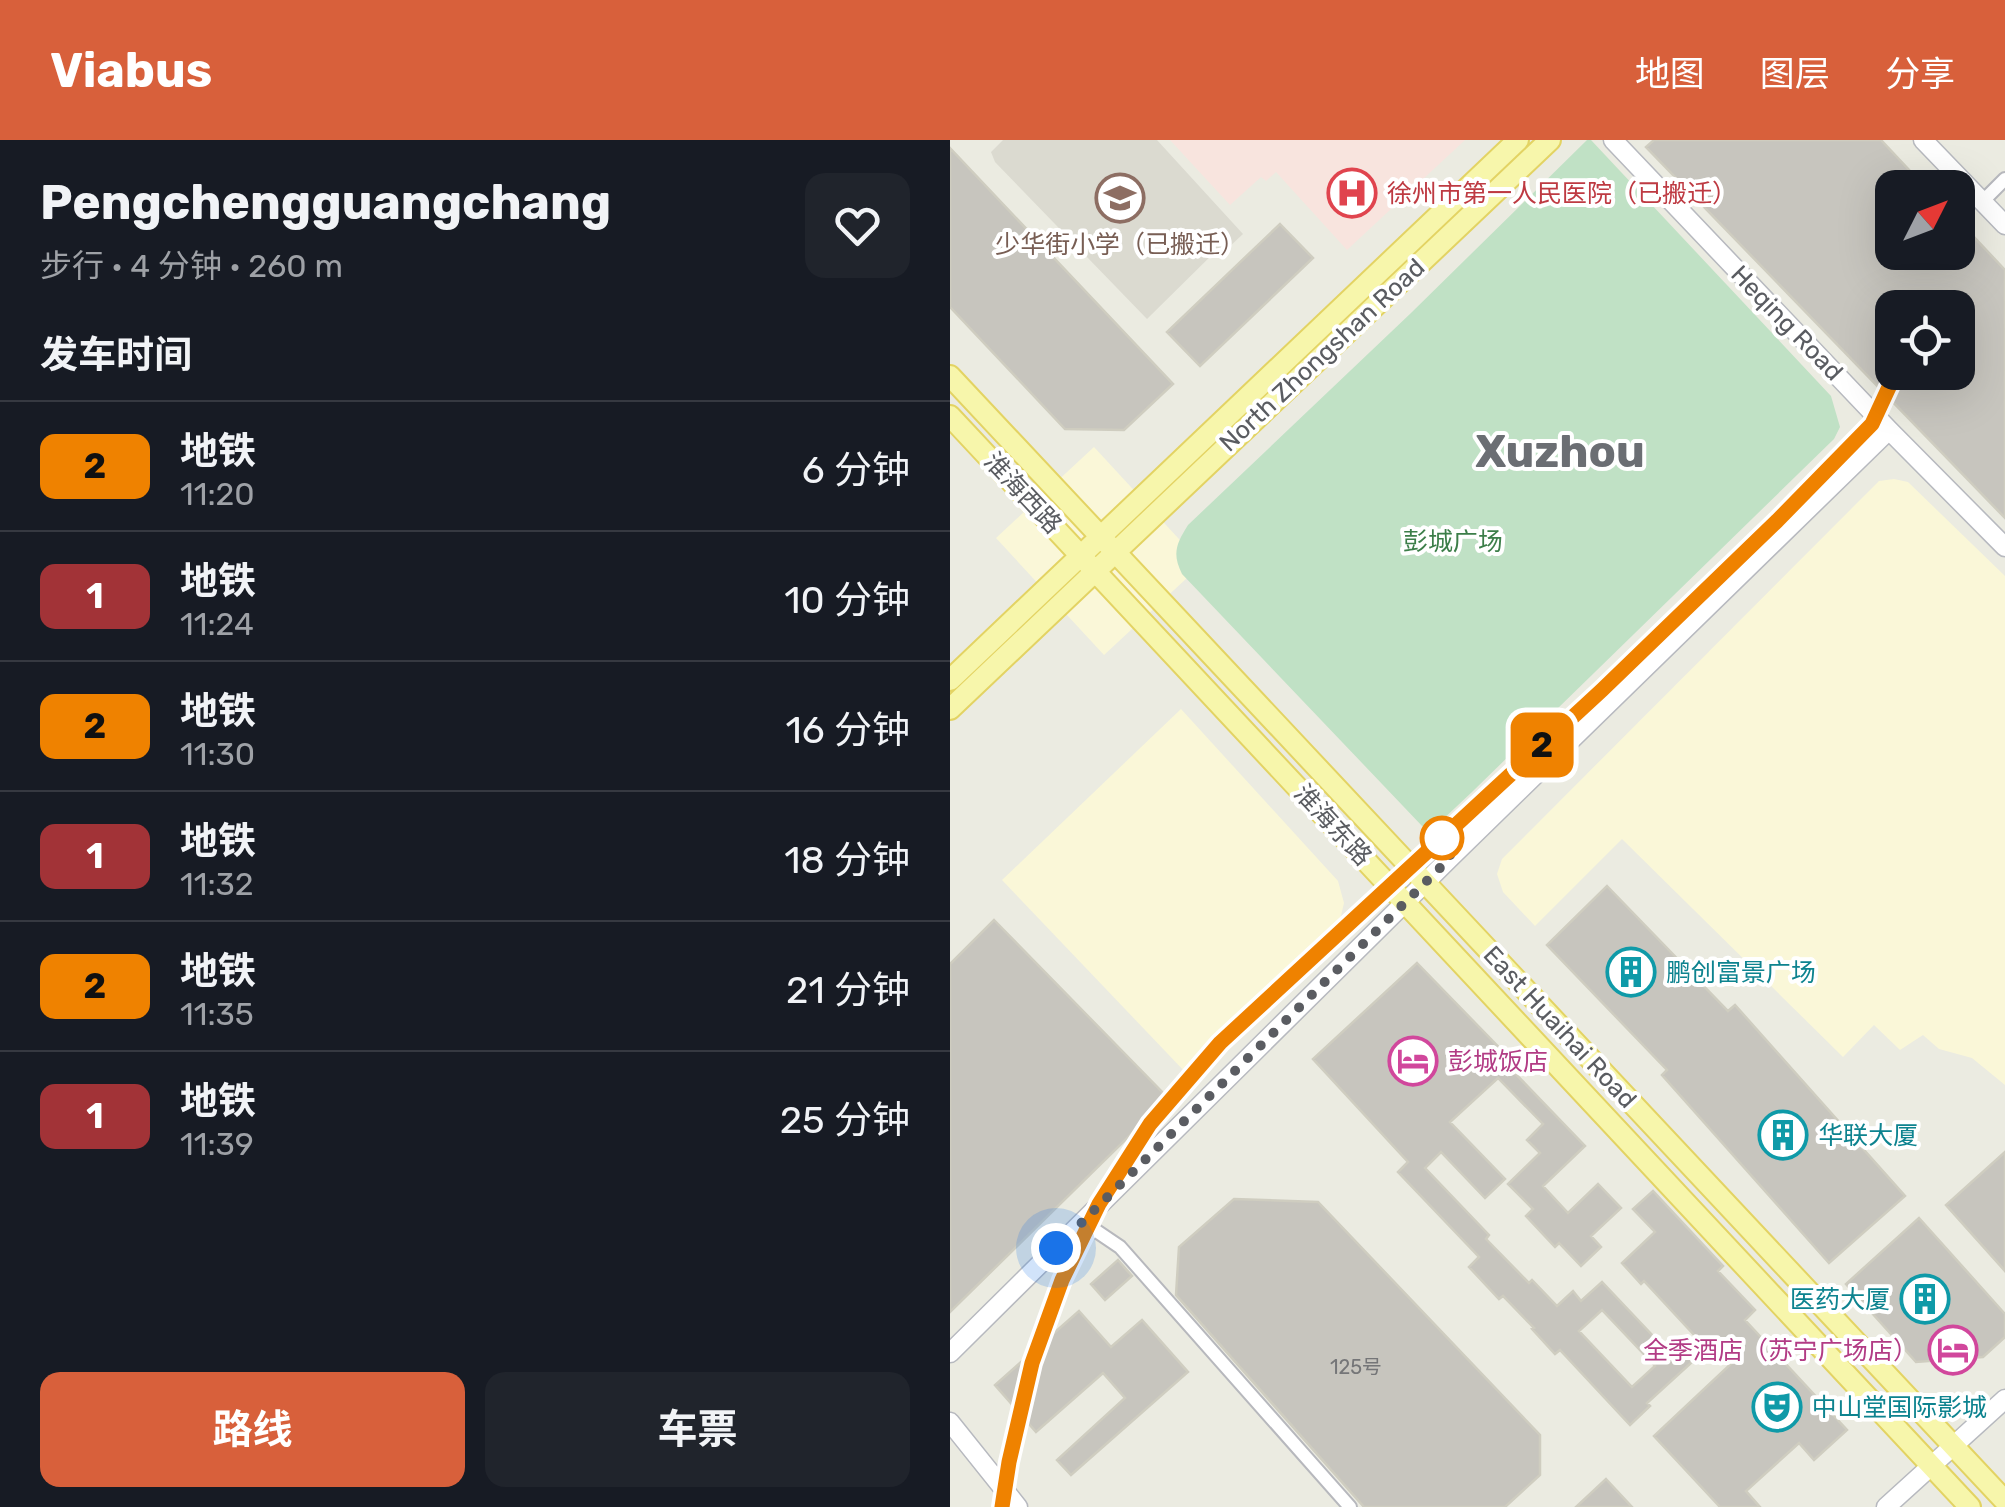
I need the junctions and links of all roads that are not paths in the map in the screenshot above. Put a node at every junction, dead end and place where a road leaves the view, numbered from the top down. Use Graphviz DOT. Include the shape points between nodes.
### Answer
graph roads {
  1 [pos="1518,140"];
  2 [pos="1550,140"];
  3 [pos="1614,140"];
  4 [pos="1923,140"];
  5 [pos="2005,180"];
  6 [pos="1982,202"];
  7 [pos="2005,225"];
  8 [pos="950,376"];
  9 [pos="950,416"];
  10 [pos="1889,430"];
  11 [pos="1107,544"];
  12 [pos="2005,547"];
  13 [pos="1088,563"];
  14 [pos="950,680"];
  15 [pos="950,709"];
  16 [pos="1425,883"];
  17 [pos="1405,902"];
  18 [pos="1083,1222"];
  19 [pos="950,1354"];
  20 [pos="2005,1399"];
  21 [pos="950,1422"];
  22 [pos="1942,1455"];
  23 [pos="2005,1501"];
  24 [pos="1018,1507"];
  25 [pos="1350,1507"];
  26 [pos="1886,1507"];
  27 [pos="1970,1507"];
  1 -- 11 [label="main road, North Zhongshan Road" via="1230,416"];
  2 -- 11 [label="main road, North Zhongshan Road"];
  3 -- 10 [label="street, Heqing Road"];
  4 -- 6 [label="street"];
  5 -- 6 [label="street"];
  6 -- 7 [label="street"];
  8 -- 11 [label="main road, East Huaihai Road"];
  9 -- 13 [label="main road, 淮海西路"];
  10 -- 12 [label="street, Heqing Road"];
  10 -- 16 [label="street"];
  11 -- 13 [label="main road, North Zhongshan Road"];
  11 -- 16 [label="main road, East Huaihai Road"];
  13 -- 14 [label="main road"];
  13 -- 15 [label="main road"];
  13 -- 17 [label="main road, 淮海东路"];
  16 -- 17 [label="street"];
  16 -- 22 [label="main road, East Huaihai Road"];
  17 -- 18 [label="street"];
  17 -- 22 [label="main road, 淮海东路"];
  18 -- 19 [label="street"];
  18 -- 25 [label="street" via="1120,1247"];
  20 -- 22 [label="street"];
  21 -- 24 [label="street"];
  22 -- 23 [label="main road, East Huaihai Road"];
  22 -- 26 [label="street"];
  22 -- 27 [label="main road, East Huaihai Road"];
}
